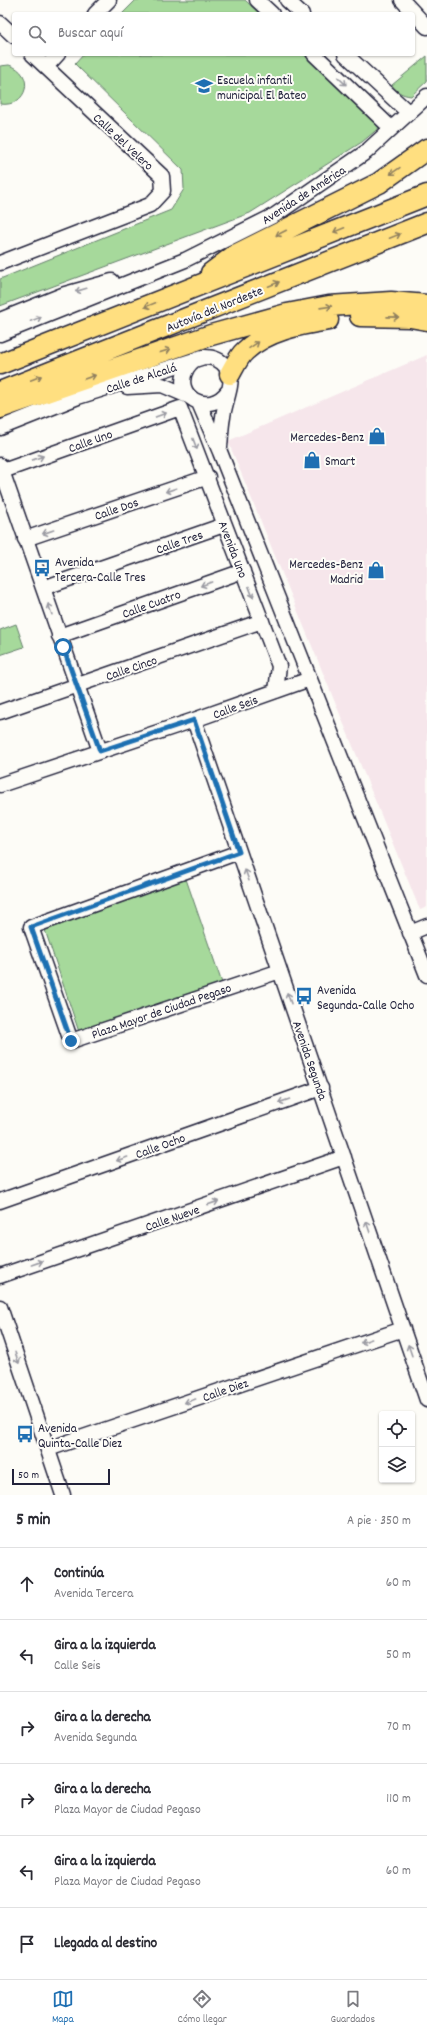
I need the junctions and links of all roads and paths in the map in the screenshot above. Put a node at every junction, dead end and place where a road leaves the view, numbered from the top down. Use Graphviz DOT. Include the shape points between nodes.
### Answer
graph roads {
  1 [pos="109,0"];
  2 [pos="258,0"];
  3 [pos="287,0"];
  4 [pos="402,0"];
  5 [pos="97,12"];
  6 [pos="270,12"];
  7 [pos="300,12"];
  8 [pos="413,12"];
  9 [pos="415,14"];
  10 [pos="0,23"];
  11 [pos="427,27"];
  12 [pos="12,34"];
  13 [pos="34,56"];
  14 [pos="56,56"];
  15 [pos="316,56"];
  16 [pos="348,56"];
  17 [pos="46,67"];
  18 [pos="427,96"];
  19 [pos="409,113"];
  20 [pos="391,128"];
  21 [pos="427,149"];
  22 [pos="427,195"];
  23 [pos="427,223"];
  24 [pos="185,260"];
  25 [pos="0,263"];
  26 [pos="186,290"];
  27 [pos="427,305"];
  28 [pos="2,318"];
  29 [pos="427,320"];
  30 [pos="0,334"];
  31 [pos="204,357"];
  32 [pos="0,364"];
  33 [pos="229,383"];
  34 [pos="0,392"];
  35 [pos="78,397"];
  36 [pos="193,399"];
  37 [pos="0,408"];
  38 [pos="180,408"];
  39 [pos="0,428"];
  40 [pos="220,452"];
  41 [pos="0,470"];
  42 [pos="208,477"];
  43 [pos="224,525"];
  44 [pos="25,539"];
  45 [pos="243,571"];
  46 [pos="42,588"];
  47 [pos="262,621"];
  48 [pos="59,636"];
  49 [pos="310,679"];
  50 [pos="77,686"];
  51 [pos="276,691"];
  52 [pos="0,712"];
  53 [pos="194,720"];
  54 [pos="100,751"];
  55 [pos="0,785"];
  56 [pos="239,852"];
  57 [pos="427,926"];
  58 [pos="410,933"];
  59 [pos="280,971"];
  60 [pos="427,975"];
  61 [pos="320,1088"];
  62 [pos="344,1158"];
  63 [pos="0,1201"];
  64 [pos="0,1276"];
  65 [pos="0,1307"];
  66 [pos="403,1329"];
  67 [pos="427,1400"];
  68 [pos="48,1449"];
  69 [pos="63,1495"];
  1 -- 5 [label="street"];
  2 -- 6 [label="street"];
  3 -- 7 [label="street"];
  4 -- 8 [label="street"];
  9 -- 11 [label="street"];
  10 -- 12 [label="street"];
  13 -- 17 [label="street, Calle del Velero"];
  14 -- 17 [label="street"];
  15 -- 20 [label="street, one-way"];
  16 -- 19 [label="street"];
  17 -- 25 [label="street, Calle del Velero" via="162,176 163,191 147,206"];
  18 -- 19 [label="street, Avenida de América"];
  19 -- 20 [label="street, Avenida de América"];
  20 -- 24 [label="street, Avenida de América" via="366,152 275,215"];
  21 -- 26 [label="highway, one-way" via="379,183 235,255"];
  22 -- 26 [label="highway, Autovía del Nordeste, one-way"];
  34 -- 23 [label="highway, Autovía del Nordeste, one-way"];
  24 -- 28 [label="street, Avenida de América, one-way" via="65,294"];
  30 -- 24 [label="street, Avenida de América, one-way"];
  26 -- 32 [label="highway, Autovía del Nordeste, one-way"];
  37 -- 27 [label="highway, one-way" via="190,342 287,314 329,306 392,302"];
  33 -- 29 [label="highway, one-way" via="244,351 267,336 309,323 358,316 410,317"];
  31 -- 33 [label="street" via="222,362"];
  31 -- 35 [label="street, Calle de Alcalá"];
  31 -- 36 [label="street" via="189,364 184,374 183,382"];
  33 -- 36 [label="street" via="218,401 210,404"];
  33 -- 40 [label="street"];
  35 -- 36 [label="street, Calle de Alcalá" via="130,386 162,385"];
  35 -- 39 [label="street, Calle de Alcalá"];
  36 -- 40 [label="street"];
  41 -- 38 [label="street, Calle Uno, one-way"];
  38 -- 42 [label="street, Avenida Uno, one-way"];
  40 -- 49 [label="street"];
  41 -- 44 [label="street"];
  42 -- 43 [label="street, Avenida Uno"];
  42 -- 44 [label="street, Calle Dos, one-way"];
  43 -- 45 [label="street, Avenida Uno"];
  43 -- 46 [label="street, Calle Tres"];
  44 -- 46 [label="street"];
  45 -- 47 [label="street, Avenida Uno, one-way"];
  45 -- 48 [label="street, Calle Cuatro, one-way"];
  48 -- 46 [label="street, one-way"];
  47 -- 50 [label="street, Calle Cinco"];
  47 -- 51 [label="street, Avenida Uno" via="279,666"];
  48 -- 50 [label="street"];
  49 -- 51 [label="street, Calle Seis"];
  49 -- 58 [label="street"];
  50 -- 52 [label="street, Calle Cinco"];
  50 -- 54 [label="street"];
  51 -- 53 [label="street, Calle Seis"];
  53 -- 54 [label="street, Calle Seis"];
  53 -- 56 [label="street, Avenida Segunda"];
  54 -- 55 [label="street, Calle Seis"];
  59 -- 56 [label="street, Avenida Segunda, one-way"];
  56 -- 59 [label="street, Plaza Mayor de Ciudad Pegaso" via="31,927 71,1041"];
  57 -- 58 [label="street"];
  58 -- 60 [label="street"];
  61 -- 59 [label="street, Avenida Segunda, one-way"];
  61 -- 62 [label="street, Avenida Segunda"];
  61 -- 63 [label="street, Calle Ocho, one-way"];
  64 -- 62 [label="street, Calle Nueve, one-way"];
  66 -- 62 [label="street, Avenida Segunda, one-way"];
  65 -- 68 [label="street, one-way"];
  67 -- 66 [label="street, Avenida Segunda, one-way"];
  66 -- 68 [label="street, Calle Diez, one-way"];
  68 -- 69 [label="street"];
}
